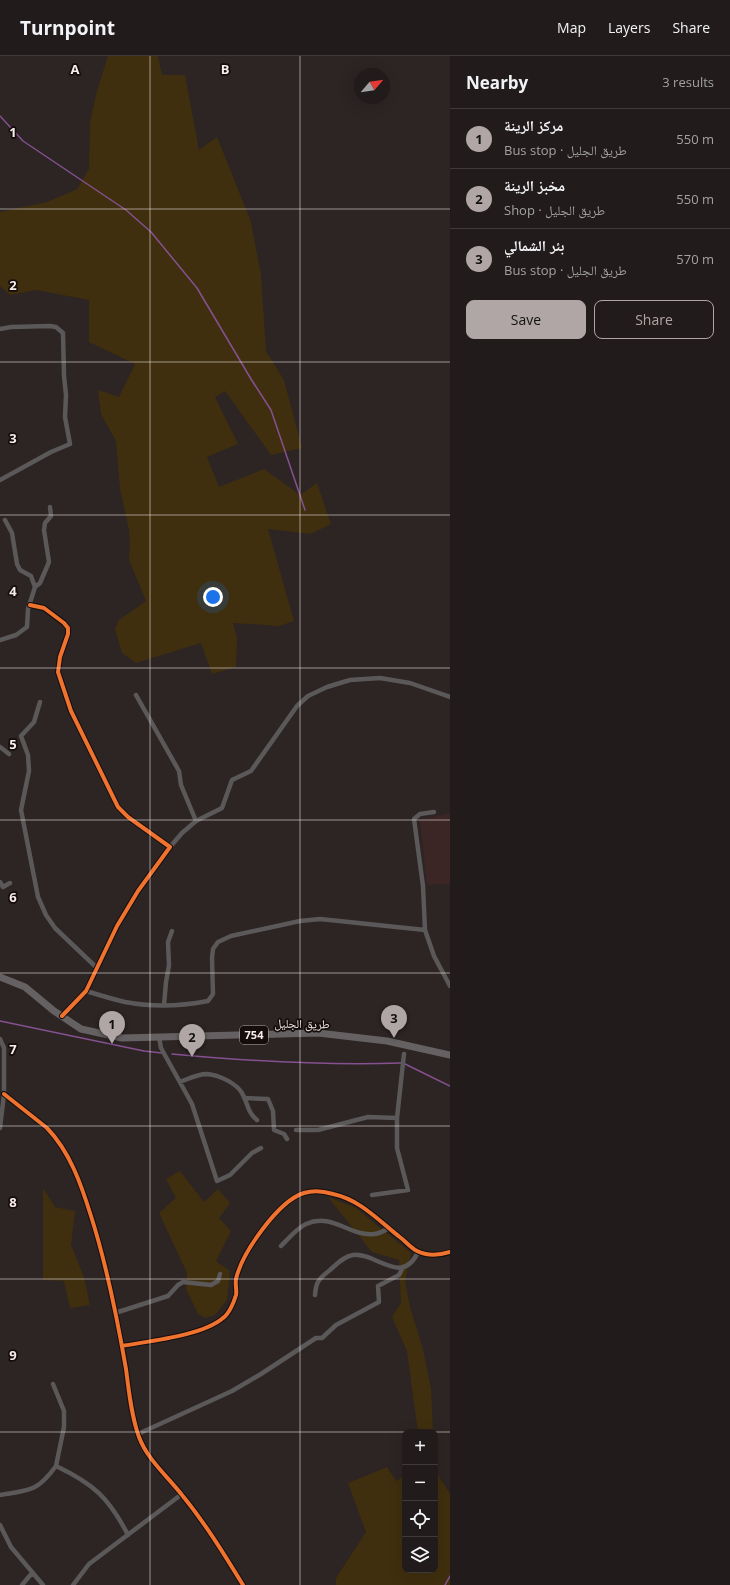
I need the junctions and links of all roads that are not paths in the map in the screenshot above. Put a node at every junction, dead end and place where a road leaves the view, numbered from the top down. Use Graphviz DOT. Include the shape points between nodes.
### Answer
graph roads {
  1 [pos="0,329"];
  2 [pos="0,480"];
  3 [pos="50,507"];
  4 [pos="5,520"];
  5 [pos="35,586"];
  6 [pos="30,606"];
  7 [pos="0,640"];
  8 [pos="136,696"];
  9 [pos="450,696"];
  10 [pos="40,702"];
  11 [pos="0,747"];
  12 [pos="9,754"];
  13 [pos="434,812"];
  14 [pos="196,821"];
  15 [pos="170,847"];
  16 [pos="0,882"];
  17 [pos="10,883"];
  18 [pos="425,930"];
  19 [pos="172,931"];
  20 [pos="97,968"];
  21 [pos="0,972"];
  22 [pos="0,977"];
  23 [pos="450,986"];
  24 [pos="86,991"];
  25 [pos="164,1005"];
  26 [pos="62,1016"];
  27 [pos="159,1037"];
  28 [pos="0,1039"];
  29 [pos="404,1054"];
  30 [pos="450,1055"];
  31 [pos="180,1082"];
  32 [pos="4,1094"];
  33 [pos="244,1098"];
  34 [pos="397,1118"];
  35 [pos="257,1120"];
  36 [pos="0,1128"];
  37 [pos="296,1130"];
  38 [pos="287,1139"];
  39 [pos="261,1148"];
  40 [pos="372,1195"];
  41 [pos="389,1228"];
  42 [pos="281,1246"];
  43 [pos="418,1252"];
  44 [pos="450,1252"];
  45 [pos="404,1267"];
  46 [pos="220,1274"];
  47 [pos="314,1295"];
  48 [pos="116,1313"];
  49 [pos="122,1346"];
  50 [pos="53,1384"];
  51 [pos="138,1434"];
  52 [pos="56,1466"];
  53 [pos="0,1494"];
  54 [pos="182,1494"];
  55 [pos="0,1525"];
  56 [pos="128,1535"];
  57 [pos="32,1573"];
  58 [pos="22,1585"];
  59 [pos="43,1585"];
  60 [pos="73,1585"];
  61 [pos="243,1585"];
  1 -- 2 [label="street" via="50,326 63,333 65,417 70,444"];
  3 -- 5 [label="street" via="51,516 45,523 44,530 49,562 40,583"];
  4 -- 5 [label="street" via="12,534 17,564 20,570 31,576"];
  5 -- 6 [label="street"];
  6 -- 7 [label="street" via="27,627 16,635"];
  6 -- 15 [label="street" via="44,608 68,628 58,672 71,711 118,807"];
  8 -- 14 [label="street" via="179,771 181,785"];
  9 -- 14 [label="street" via="410,683 380,678 350,680 308,696 297,706 250,771 232,780 222,808"];
  10 -- 20 [label="street" via="34,722 21,736 28,755 29,771 21,810 38,897 55,928"];
  11 -- 12 [label="street"];
  13 -- 18 [label="street" via="420,814 414,819 424,886"];
  14 -- 15 [label="street"];
  15 -- 20 [label="street" via="138,891 117,926"];
  16 -- 17 [label="street" via="3,887"];
  18 -- 23 [label="street" via="434,956"];
  18 -- 25 [label="street" via="320,919 231,936 218,942 213,949 214,994 211,998 203,1002"];
  19 -- 25 [label="street" via="168,942 169,965"];
  20 -- 24 [label="street"];
  21 -- 26 [label="main road, طريق الجليل / 754" via="24,983 54,1006"];
  22 -- 26 [label="main road, طريق الجليل / 754" via="25,988"];
  24 -- 25 [label="street" via="124,1001"];
  24 -- 26 [label="street"];
  26 -- 27 [label="main road, طريق الجليل / 754" via="81,1029 103,1035 122,1038"];
  27 -- 30 [label="main road, طريق الجليل / 754" via="318,1033 387,1041"];
  27 -- 31 [label="street" via="161,1048"];
  28 -- 32 [label="street" via="4,1048"];
  29 -- 34 [label="street"];
  31 -- 33 [label="street" via="207,1074 237,1086"];
  31 -- 39 [label="street" via="192,1104 217,1181 230,1175 252,1153"];
  32 -- 36 [label="street"];
  32 -- 48 [label="street" via="49,1131 68,1157 81,1184 101,1249"];
  33 -- 35 [label="street" via="251,1116"];
  33 -- 38 [label="street" via="268,1098 273,1111 274,1130 284,1134"];
  34 -- 37 [label="street" via="368,1117 318,1130"];
  34 -- 40 [label="street" via="397,1148 408,1190"];
  41 -- 42 [label="street" via="375,1234 366,1234 331,1221 317,1220 304,1224"];
  41 -- 43 [label="street"];
  41 -- 49 [label="street" via="360,1204 346,1197 316,1190 302,1194 294,1198 263,1227 236,1279 236,1295 224,1318 211,1326 188,1333"];
  43 -- 44 [label="street" via="434,1255"];
  43 -- 45 [label="street" via="412,1262"];
  45 -- 47 [label="street" via="391,1266 354,1254 345,1257 320,1278"];
  45 -- 51 [label="street" via="399,1275 378,1286 379,1302 336,1325 322,1338 316,1338 232,1390"];
  46 -- 48 [label="street" via="218,1281 211,1285 183,1282 168,1296"];
  48 -- 49 [label="street"];
  49 -- 51 [label="street"];
  50 -- 52 [label="street" via="64,1411 64,1427"];
  51 -- 54 [label="street" via="149,1454"];
  52 -- 53 [label="street" via="47,1480 30,1490"];
  52 -- 56 [label="street" via="76,1476 108,1501 118,1514"];
  54 -- 56 [label="street"];
  54 -- 61 [label="street" via="209,1530"];
  55 -- 57 [label="street" via="11,1547"];
  56 -- 60 [label="street" via="88,1564"];
  57 -- 58 [label="street"];
  57 -- 59 [label="street"];
}
